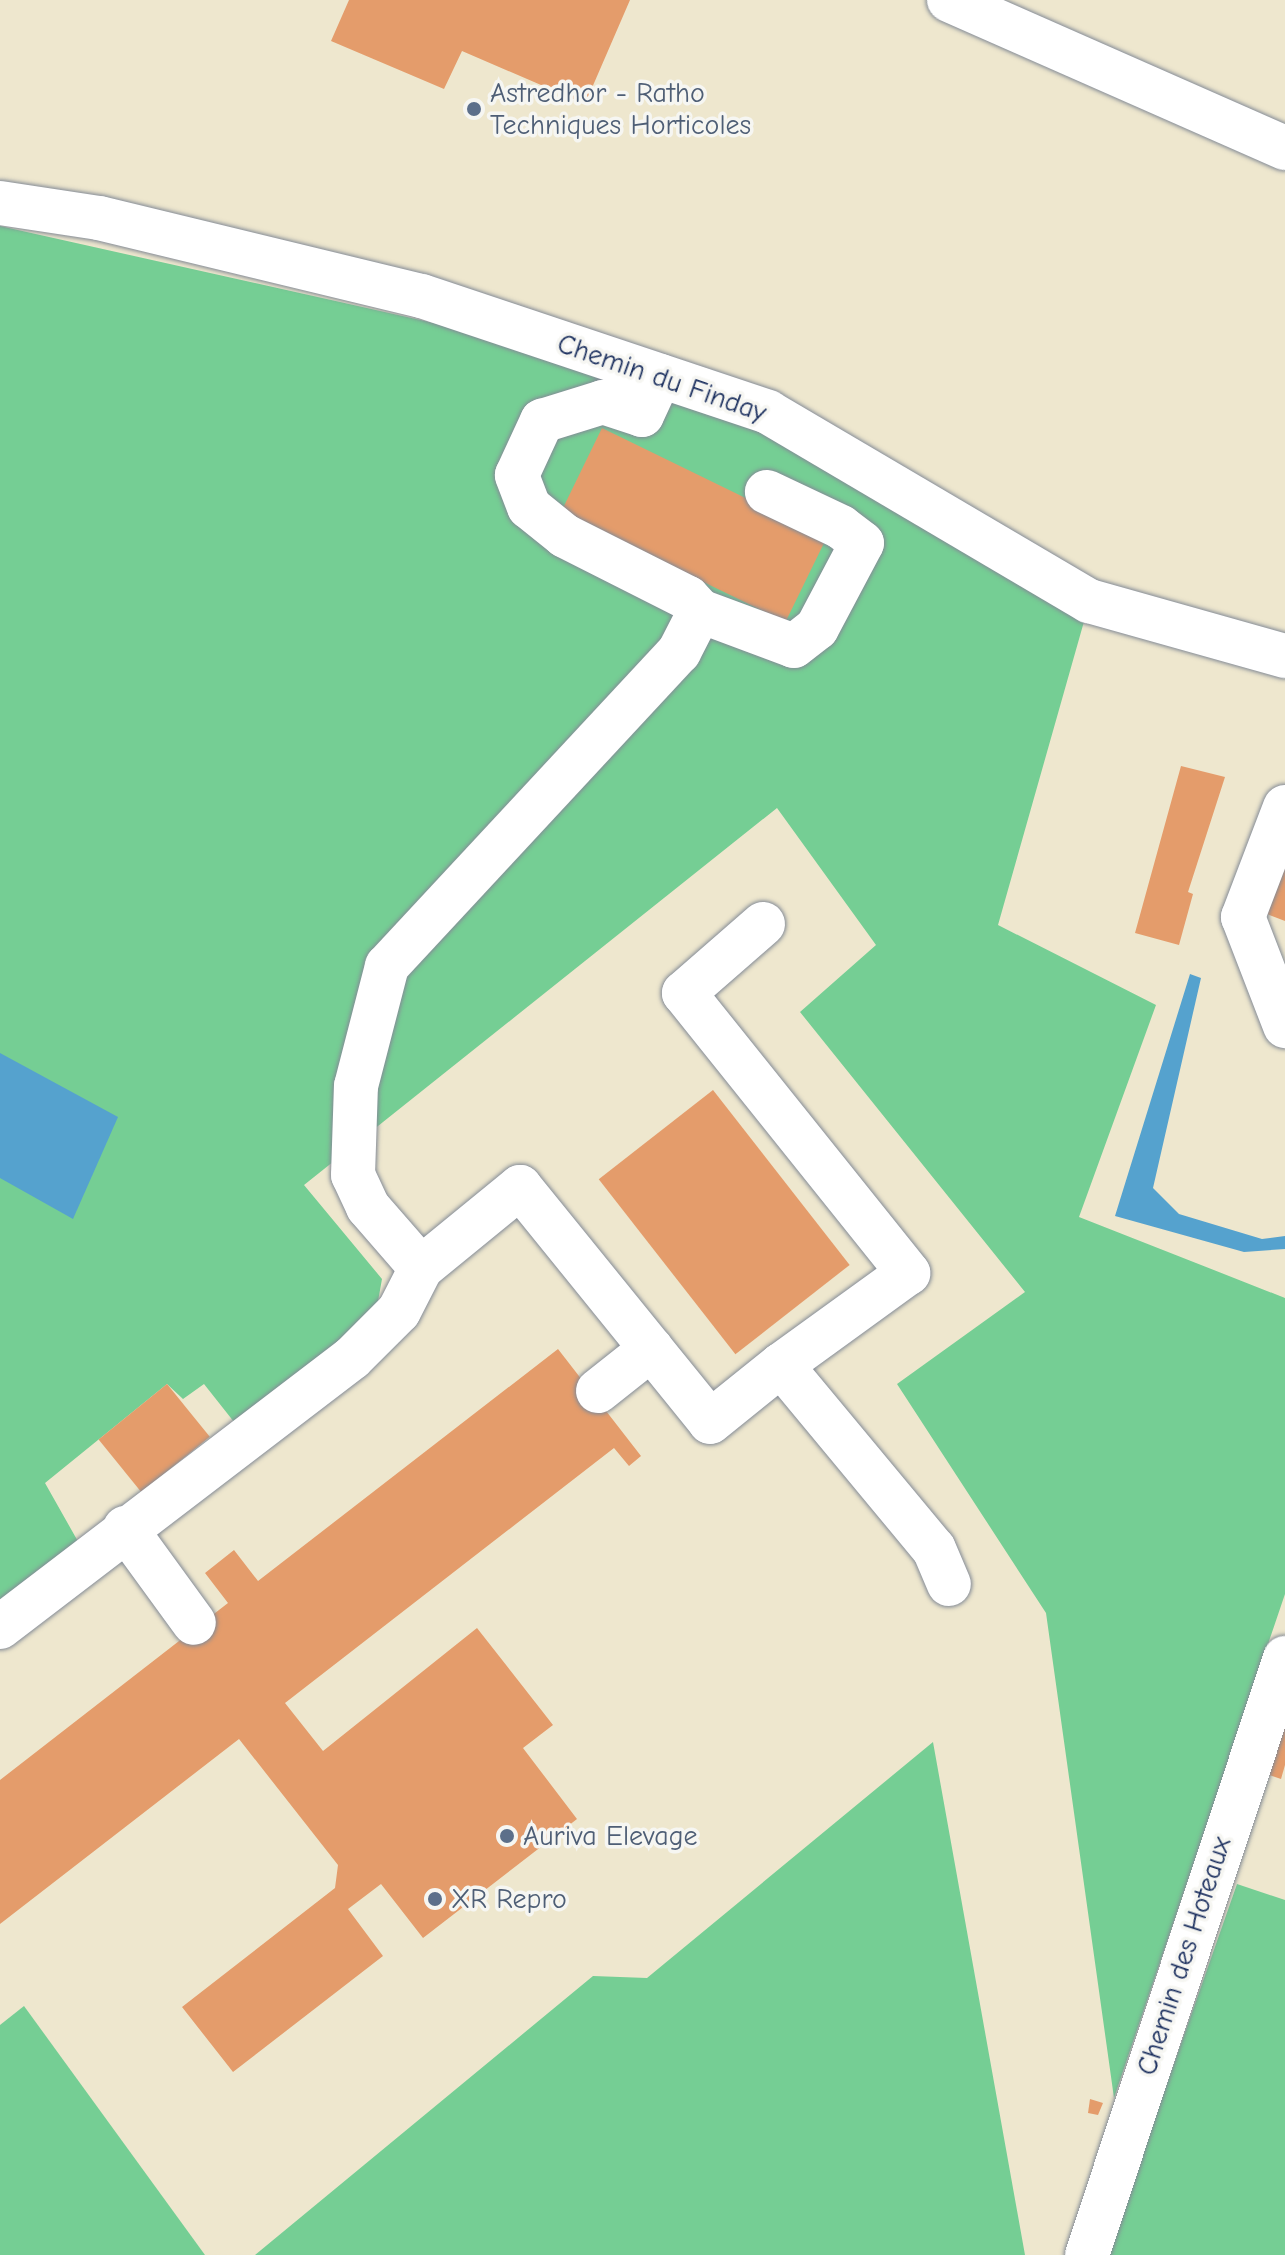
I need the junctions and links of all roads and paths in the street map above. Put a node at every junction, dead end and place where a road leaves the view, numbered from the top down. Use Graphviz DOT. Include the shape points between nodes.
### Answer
graph roads {
  1 [pos="949,0"];
  2 [pos="1285,148"];
  3 [pos="0,203"];
  4 [pos="660,376"];
  5 [pos="767,492"];
  6 [pos="700,611"];
  7 [pos="1285,656"];
  8 [pos="1285,807"];
  9 [pos="763,924"];
  10 [pos="1285,1026"];
  11 [pos="421,1268"];
  12 [pos="651,1349"];
  13 [pos="781,1365"];
  14 [pos="598,1391"];
  15 [pos="125,1528"];
  16 [pos="949,1584"];
  17 [pos="194,1623"];
  18 [pos="0,1627"];
  19 [pos="1285,1658"];
  20 [pos="1087,2255"];
  1 -- 2 [label="street"];
  3 -- 4 [label="street, Chemin du Finday" via="99,218 422,296"];
  4 -- 6 [label="street" via="642,415 603,402 542,421 517,475 529,507 565,536 688,598"];
  4 -- 7 [label="street, Chemin du Finday" via="768,412 1089,601"];
  5 -- 6 [label="street" via="841,527 862,543 817,628 794,646"];
  6 -- 11 [label="street" via="679,652 387,966 356,1086 353,1175 368,1207"];
  8 -- 10 [label="street" via="1243,917"];
  9 -- 13 [label="street" via="684,993 908,1273"];
  11 -- 12 [label="street" via="520,1187"];
  11 -- 15 [label="street" via="399,1311 352,1358"];
  12 -- 13 [label="street" via="710,1422"];
  12 -- 14 [label="street"];
  13 -- 16 [label="street" via="934,1549"];
  15 -- 17 [label="street"];
  15 -- 18 [label="street"];
  19 -- 20 [label="street, Chemin des Hoteaux"];
}
